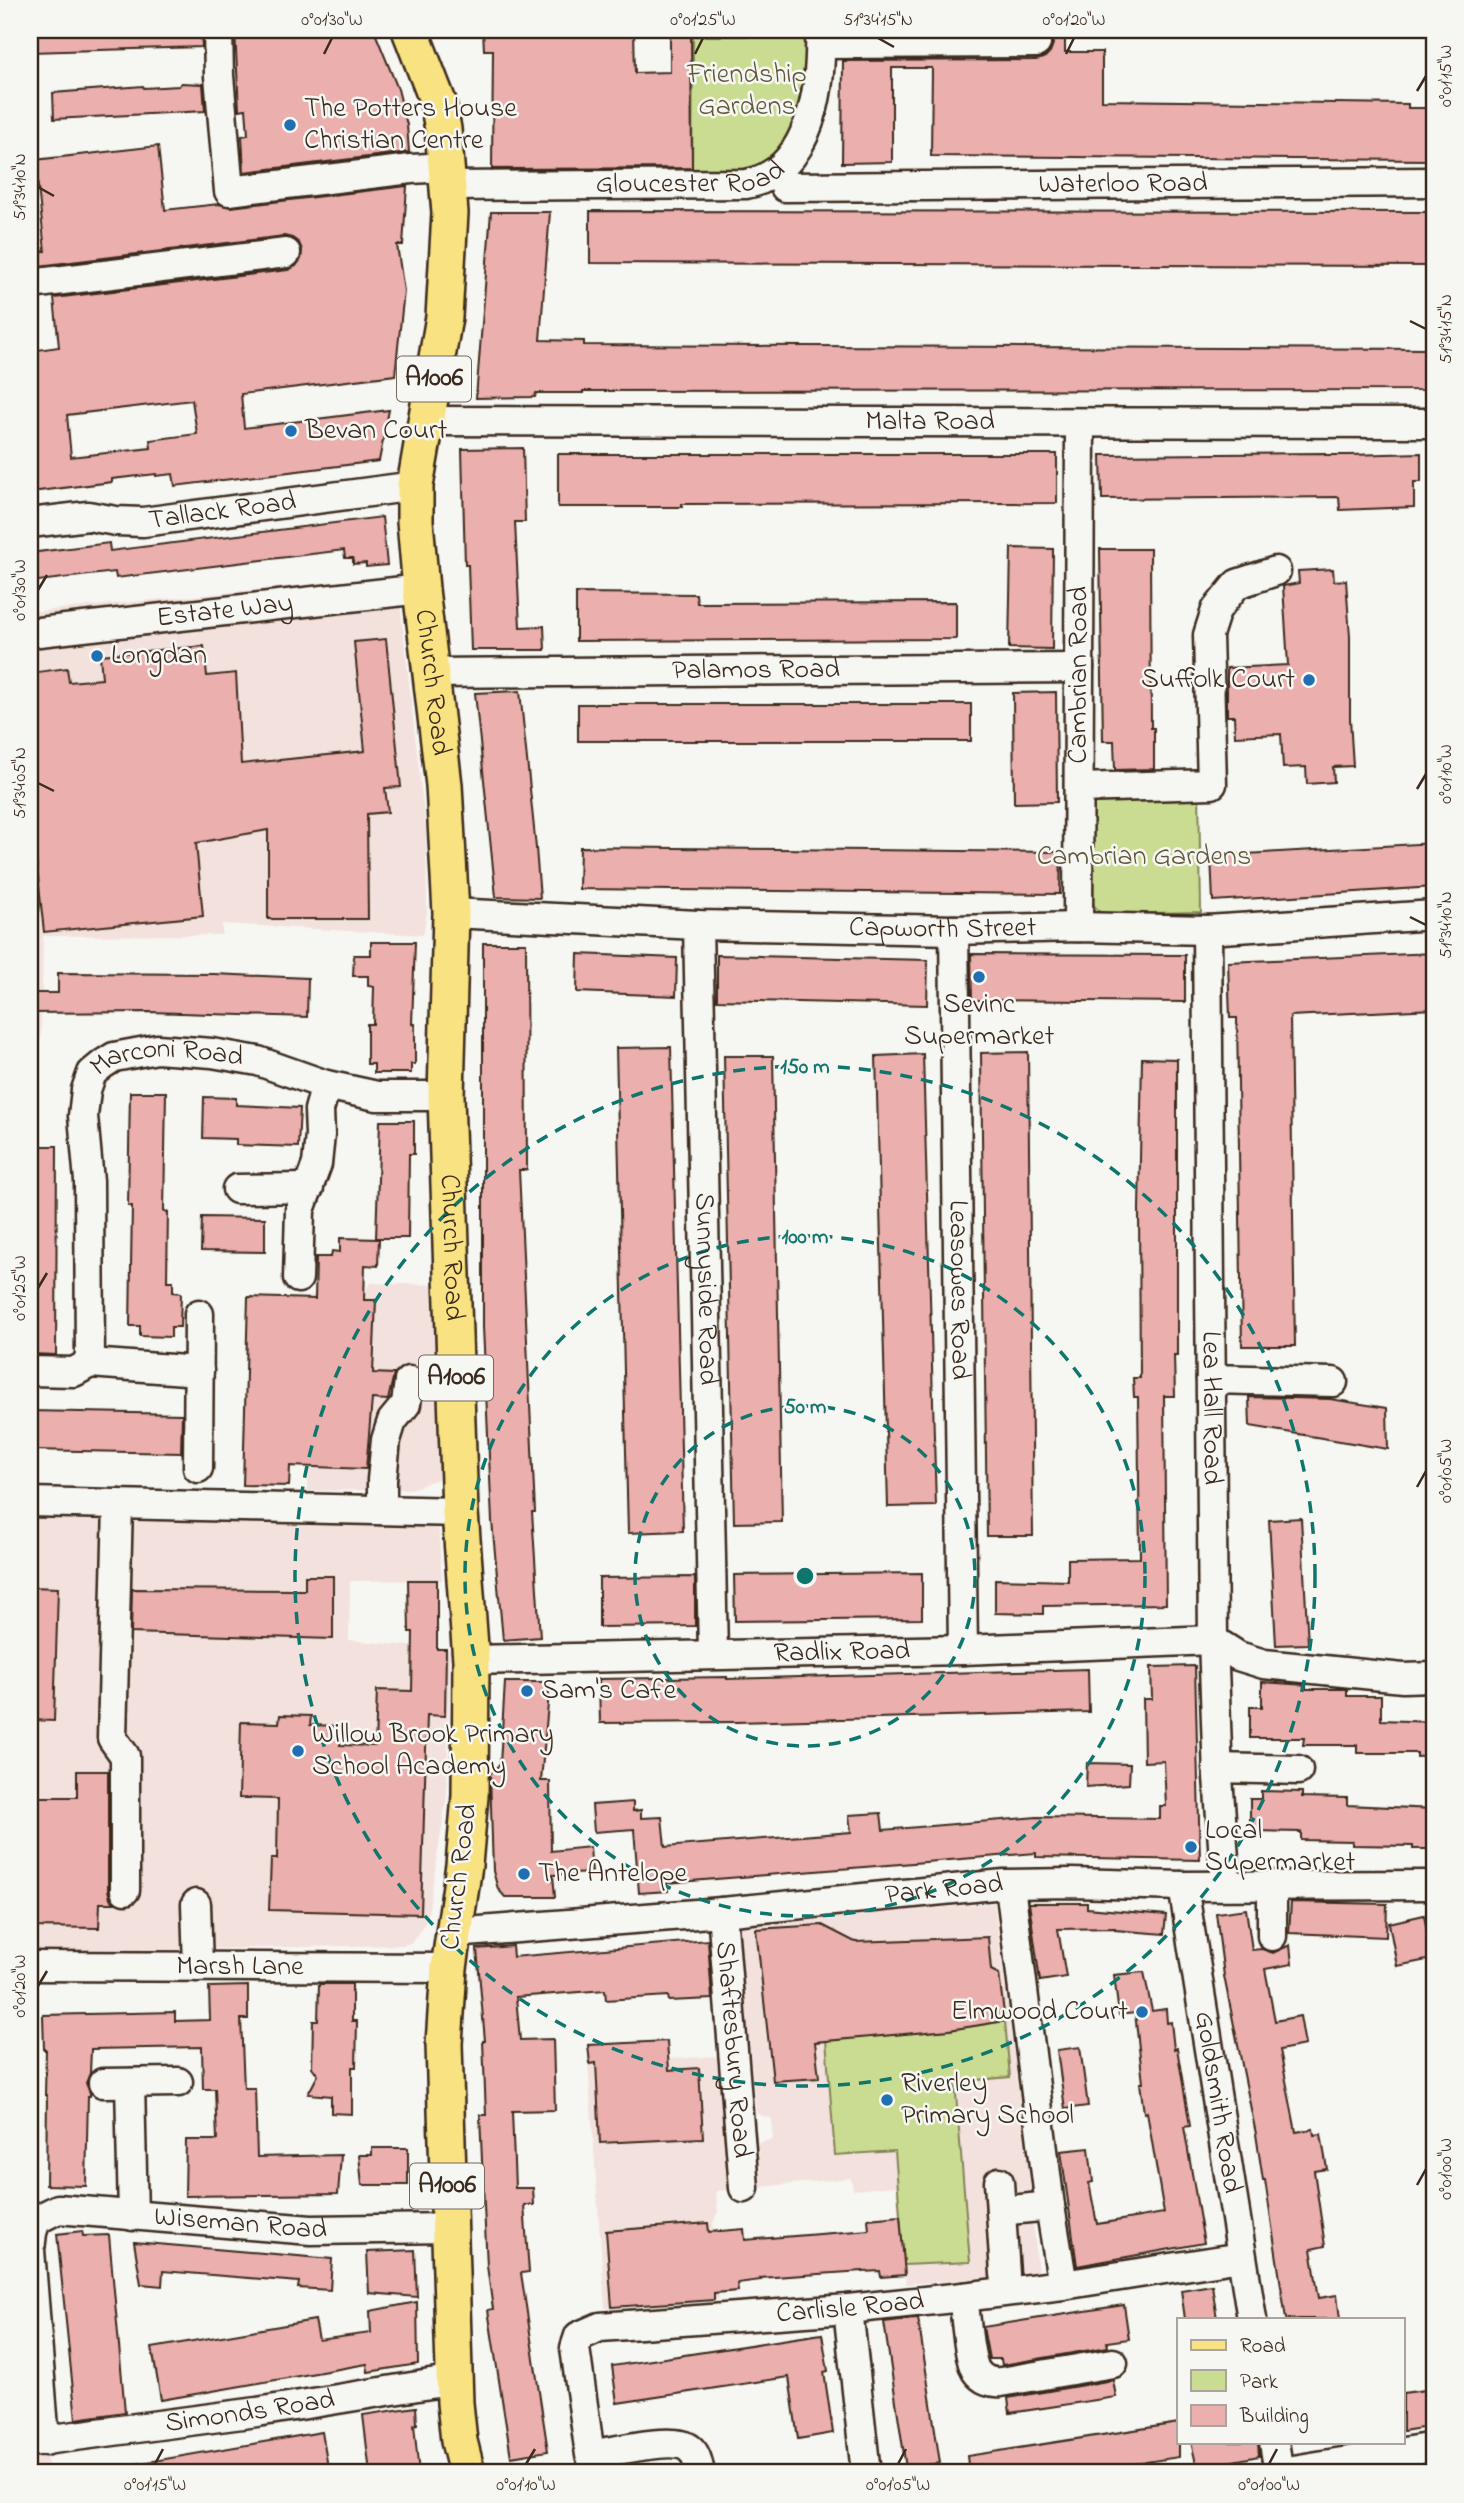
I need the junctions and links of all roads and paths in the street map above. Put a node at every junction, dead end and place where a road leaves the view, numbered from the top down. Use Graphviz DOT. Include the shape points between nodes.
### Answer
graph roads {
  1 [pos="218,30"];
  2 [pos="410,30"];
  3 [pos="820,37"];
  4 [pos="1036,43"];
  5 [pos="448,176"];
  6 [pos="802,179"];
  7 [pos="1434,182"];
  8 [pos="286,253"];
  9 [pos="30,284"];
  10 [pos="426,421"];
  11 [pos="1080,424"];
  12 [pos="1434,424"];
  13 [pos="415,486"];
  14 [pos="30,523"];
  15 [pos="1276,571"];
  16 [pos="421,589"];
  17 [pos="30,633"];
  18 [pos="1079,668"];
  19 [pos="432,673"];
  20 [pos="1079,788"];
  21 [pos="451,913"];
  22 [pos="1434,915"];
  23 [pos="698,925"];
  24 [pos="1078,928"];
  25 [pos="954,930"];
  26 [pos="1207,930"];
  27 [pos="326,1086"];
  28 [pos="446,1096"];
  29 [pos="309,1188"];
  30 [pos="237,1189"];
  31 [pos="298,1278"];
  32 [pos="199,1314"];
  33 [pos="90,1363"];
  34 [pos="30,1371"];
  35 [pos="199,1371"];
  36 [pos="1211,1379"];
  37 [pos="409,1381"];
  38 [pos="1333,1382"];
  39 [pos="198,1468"];
  40 [pos="30,1502"];
  41 [pos="118,1504"];
  42 [pos="382,1510"];
  43 [pos="460,1512"];
  44 [pos="1213,1640"];
  45 [pos="963,1650"];
  46 [pos="713,1654"];
  47 [pos="471,1660"];
  48 [pos="1434,1677"];
  49 [pos="1217,1768"];
  50 [pos="1298,1770"];
  51 [pos="1226,1885"];
  52 [pos="1272,1885"];
  53 [pos="1434,1885"];
  54 [pos="1010,1886"];
  55 [pos="1183,1886"];
  56 [pos="125,1890"];
  57 [pos="722,1912"];
  58 [pos="188,1916"];
  59 [pos="454,1933"];
  60 [pos="1272,1936"];
  61 [pos="30,1966"];
  62 [pos="198,1967"];
  63 [pos="449,1968"];
  64 [pos="177,2082"];
  65 [pos="999,2182"];
  66 [pos="744,2188"];
  67 [pos="1050,2206"];
  68 [pos="1001,2211"];
  69 [pos="133,2216"];
  70 [pos="448,2228"];
  71 [pos="30,2250"];
  72 [pos="1241,2257"];
  73 [pos="1005,2274"];
  74 [pos="1063,2285"];
  75 [pos="963,2297"];
  76 [pos="848,2309"];
  77 [pos="1252,2318"];
  78 [pos="1113,2363"];
  79 [pos="455,2381"];
  80 [pos="38,2442"];
  81 [pos="1274,2444"];
  82 [pos="1434,2447"];
  83 [pos="467,2473"];
  84 [pos="699,2473"];
  85 [pos="866,2473"];
  86 [pos="1278,2473"];
  1 -- 5 [label="street, Gloucester Road" via="229,191 411,169"];
  2 -- 5 [label="main road, Church Road / A1006" via="438,102"];
  3 -- 4 [label="street"];
  3 -- 5 [label="street, Gloucester Road" via="816,97 800,142 779,168 756,182"];
  5 -- 10 [label="main road, Church Road / A1006" via="444,317"];
  6 -- 7 [label="street, Waterloo Road"];
  8 -- 9 [label="street"];
  10 -- 11 [label="street, Malta Road"];
  10 -- 13 [label="main road, Church Road / A1006"];
  11 -- 12 [label="street, Malta Road"];
  11 -- 18 [label="street, Cambrian Road"];
  13 -- 14 [label="street, Tallack Road" via="143,522 88,516"];
  13 -- 16 [label="main road, Church Road / A1006"];
  15 -- 20 [label="street" via="1237,584 1216,610 1208,635 1212,784"];
  16 -- 17 [label="street, Estate Way"];
  16 -- 19 [label="main road, Church Road / A1006"];
  18 -- 19 [label="street, Palamos Road"];
  18 -- 20 [label="street, Cambrian Road"];
  19 -- 21 [label="main road, Church Road / A1006"];
  20 -- 24 [label="street, Cambrian Road"];
  21 -- 23 [label="street, Capworth Street"];
  21 -- 28 [label="main road, Church Road / A1006"];
  22 -- 26 [label="street, Capworth Street"];
  23 -- 25 [label="street, Capworth Street"];
  23 -- 46 [label="street, Sunnyside Road"];
  24 -- 25 [label="street, Capworth Street"];
  24 -- 26 [label="street, Capworth Street"];
  25 -- 45 [label="street, Leasowes Road"];
  26 -- 36 [label="street, Lea Hall Road"];
  27 -- 28 [label="street, Marconi Road" via="377,1096"];
  27 -- 29 [label="street" via="319,1110 317,1164"];
  27 -- 33 [label="street, Marconi Road" via="258,1062 157,1049 114,1057 92,1073 83,1116 89,1181"];
  28 -- 43 [label="main road, Church Road / A1006"];
  29 -- 30 [label="street"];
  29 -- 31 [label="street" via="300,1210"];
  32 -- 35 [label="street"];
  33 -- 34 [label="street" via="74,1372"];
  33 -- 35 [label="street"];
  35 -- 39 [label="street"];
  36 -- 38 [label="street"];
  36 -- 44 [label="street, Lea Hall Road"];
  37 -- 42 [label="street" via="406,1404 392,1421 386,1440"];
  40 -- 41 [label="street"];
  41 -- 42 [label="street"];
  41 -- 56 [label="street" via="112,1738 125,1756"];
  42 -- 43 [label="street"];
  43 -- 47 [label="main road, Church Road / A1006"];
  44 -- 45 [label="street, Radlix Road"];
  44 -- 48 [label="street" via="1238,1657 1264,1664"];
  44 -- 49 [label="street, Lea Hall Road"];
  45 -- 46 [label="street, Radlix Road"];
  46 -- 47 [label="street, Radlix Road"];
  47 -- 59 [label="main road, Church Road / A1006" via="470,1796"];
  49 -- 50 [label="street"];
  49 -- 51 [label="street, Lea Hall Road"];
  51 -- 52 [label="street, Park Road"];
  51 -- 55 [label="street, Park Road"];
  52 -- 53 [label="street, Park Road"];
  52 -- 60 [label="street"];
  54 -- 55 [label="street, Park Road"];
  54 -- 57 [label="street, Park Road"];
  54 -- 67 [label="street"];
  55 -- 72 [label="street, Goldsmith Road"];
  57 -- 59 [label="street, Park Road"];
  57 -- 66 [label="street, Shaftesbury Road"];
  58 -- 62 [label="street"];
  59 -- 63 [label="main road, Church Road / A1006"];
  61 -- 62 [label="street, Marsh Lane"];
  62 -- 63 [label="street, Marsh Lane"];
  63 -- 70 [label="main road, Church Road / A1006" via="444,2067"];
  64 -- 69 [label="street" via="116,2083"];
  65 -- 68 [label="street"];
  67 -- 68 [label="street"];
  67 -- 74 [label="street"];
  68 -- 73 [label="street"];
  69 -- 70 [label="street, Wiseman Road" via="311,2231"];
  69 -- 71 [label="street, Wiseman Road" via="58,2209 36,2220"];
  70 -- 79 [label="main road, Church Road / A1006"];
  71 -- 80 [label="street"];
  72 -- 74 [label="street, Carlisle Road"];
  72 -- 77 [label="street, Goldsmith Road"];
  74 -- 75 [label="street, Carlisle Road"];
  75 -- 76 [label="street, Carlisle Road"];
  75 -- 78 [label="street" via="973,2363 988,2381"];
  76 -- 84 [label="street, Carlisle Road" via="600,2328 579,2336 575,2348 590,2455 670,2443 687,2446 696,2455"];
  76 -- 85 [label="street"];
  79 -- 80 [label="street, Simonds Road"];
  79 -- 83 [label="main road, Church Road / A1006" via="458,2441"];
  81 -- 86 [label="street"];
  82 -- 86 [label="street"];
}
